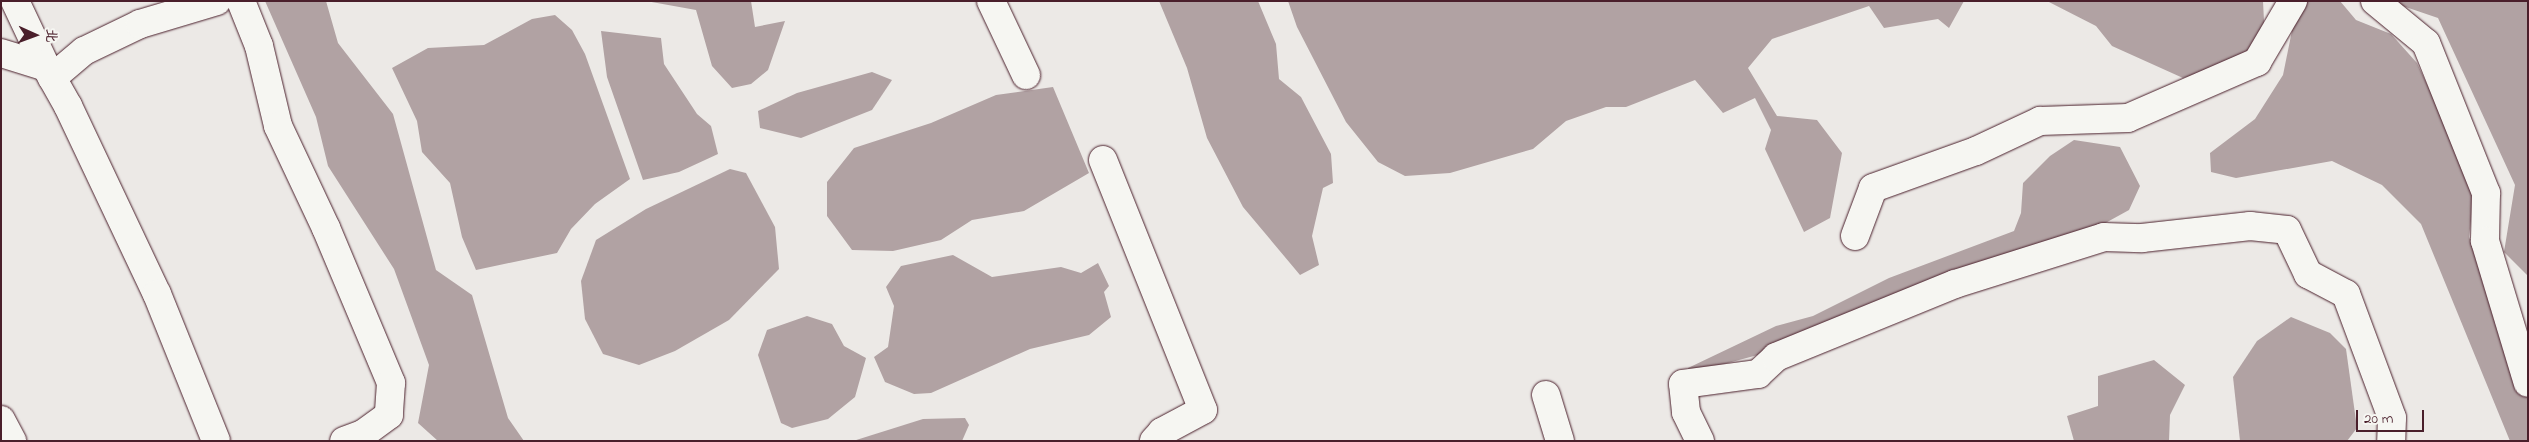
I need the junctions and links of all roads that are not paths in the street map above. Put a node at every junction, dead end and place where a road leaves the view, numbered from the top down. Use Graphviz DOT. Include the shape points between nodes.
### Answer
graph roads {
  1 [pos="15,1"];
  2 [pos="217,1"];
  3 [pos="241,1"];
  4 [pos="991,1"];
  5 [pos="2293,1"];
  6 [pos="2375,1"];
  7 [pos="1,53"];
  8 [pos="49,72"];
  9 [pos="1026,75"];
  10 [pos="1103,160"];
  11 [pos="1855,236"];
  12 [pos="2528,383"];
  13 [pos="1546,395"];
  14 [pos="1,420"];
  15 [pos="12,441"];
  16 [pos="216,441"];
  17 [pos="344,441"];
  18 [pos="1154,441"];
  19 [pos="1560,441"];
  20 [pos="1700,441"];
  21 [pos="2391,441"];
  1 -- 8 [label="street"];
  2 -- 8 [label="street" via="140,24"];
  3 -- 17 [label="street" via="258,46 278,126 326,228 391,383 389,416 363,434"];
  4 -- 9 [label="street"];
  5 -- 11 [label="street" via="2257,62 2128,118 2040,121 1976,151 1873,188"];
  6 -- 12 [label="street" via="2426,42 2486,193 2485,241"];
  7 -- 8 [label="street"];
  8 -- 16 [label="street" via="157,294"];
  10 -- 18 [label="street" via="1203,410 1162,432"];
  13 -- 19 [label="street"];
  14 -- 15 [label="street"];
  20 -- 21 [label="street" via="1686,412 1683,384 1758,374 1776,357 1955,284 2104,237 2142,238 2250,226 2287,230 2308,274 2346,294 2392,418"];
}
